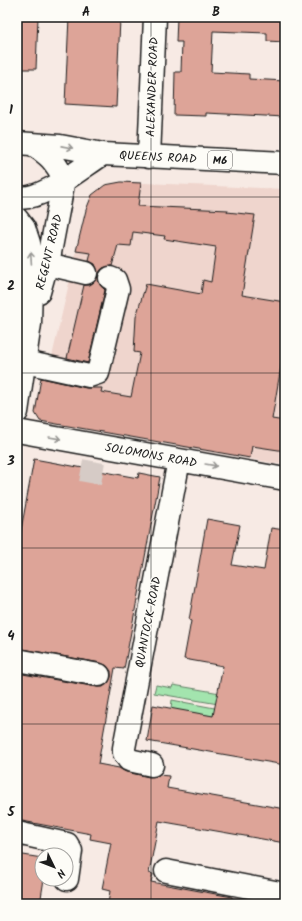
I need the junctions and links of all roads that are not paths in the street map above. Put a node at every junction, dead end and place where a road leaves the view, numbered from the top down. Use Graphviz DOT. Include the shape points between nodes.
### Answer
graph roads {
  1 [pos="155,17"];
  2 [pos="22,144"];
  3 [pos="103,154"];
  4 [pos="149,157"];
  5 [pos="285,163"];
  6 [pos="64,179"];
  7 [pos="17,197"];
  8 [pos="17,219"];
  9 [pos="47,264"];
  10 [pos="86,273"];
  11 [pos="110,278"];
  12 [pos="30,324"];
  13 [pos="22,369"];
  14 [pos="17,412"];
  15 [pos="17,431"];
  16 [pos="179,460"];
  17 [pos="285,478"];
  18 [pos="17,660"];
  19 [pos="99,675"];
  20 [pos="152,765"];
  21 [pos="17,833"];
  22 [pos="69,847"];
  23 [pos="166,871"];
  24 [pos="285,894"];
  1 -- 4 [label="main road, ALEXANDER ROAD"];
  2 -- 3 [label="main road, QUEENS ROAD / M6, one-way" via="60,146"];
  2 -- 6 [label="main road" via="47,154 57,164"];
  3 -- 4 [label="main road, QUEENS ROAD / M6"];
  3 -- 6 [label="main road, QUEENS ROAD"];
  4 -- 5 [label="main road, QUEENS ROAD / M6"];
  6 -- 7 [label="main road, QUEENS ROAD" via="40,194 23,199"];
  6 -- 9 [label="main road, REGENT ROAD"];
  12 -- 8 [label="main road, REGENT ROAD, one-way" via="31,257 24,228"];
  9 -- 10 [label="main road"];
  9 -- 12 [label="main road, REGENT ROAD"];
  11 -- 13 [label="main road" via="115,280 118,289 98,373 89,376"];
  12 -- 13 [label="main road, REGENT ROAD"];
  13 -- 14 [label="main road, REGENT ROAD"];
  15 -- 16 [label="main road, SOLOMONS ROAD, one-way"];
  16 -- 17 [label="main road, SOLOMONS ROAD, one-way"];
  16 -- 20 [label="main road, QUANTOCK ROAD" via="124,748 129,760"];
  18 -- 19 [label="main road"];
  21 -- 22 [label="main road" via="67,844"];
  23 -- 24 [label="main road"];
}
